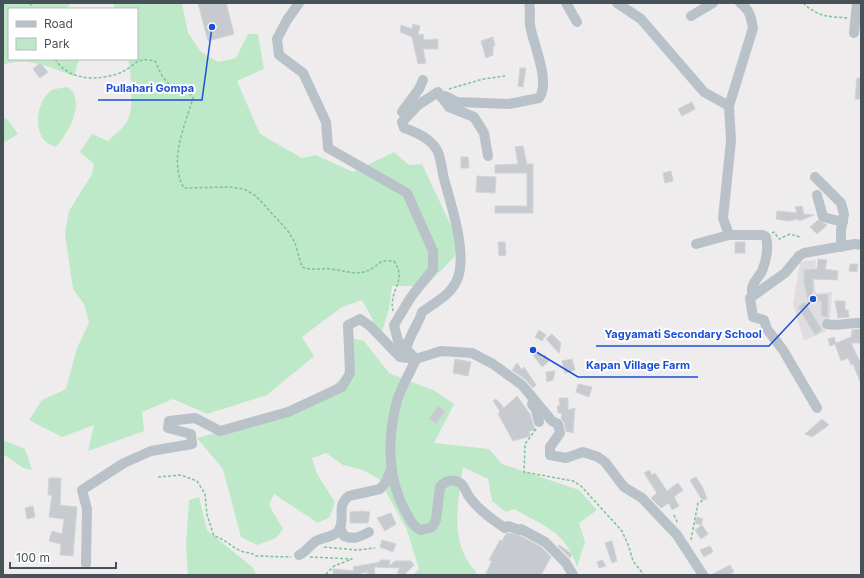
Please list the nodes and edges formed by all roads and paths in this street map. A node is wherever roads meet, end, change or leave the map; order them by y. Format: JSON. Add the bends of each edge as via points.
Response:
{"nodes":[{"id":1,"x":299,"y":3,"type":"edge"},
{"id":2,"x":529,"y":3,"type":"edge"},
{"id":3,"x":566,"y":3,"type":"edge"},
{"id":4,"x":617,"y":3,"type":"edge"},
{"id":5,"x":713,"y":3,"type":"edge"},
{"id":6,"x":740,"y":3,"type":"edge"},
{"id":7,"x":803,"y":3,"type":"edge"},
{"id":8,"x":857,"y":3,"type":"edge"},
{"id":9,"x":692,"y":16,"type":"dead end"},
{"id":10,"x":578,"y":22,"type":"dead end"},
{"id":11,"x":855,"y":22,"type":"junction"},
{"id":12,"x":854,"y":33,"type":"dead end"},
{"id":13,"x":56,"y":60,"type":"edge"},
{"id":14,"x":505,"y":76,"type":"dead end"},
{"id":15,"x":423,"y":80,"type":"dead end"},
{"id":16,"x":440,"y":95,"type":"junction"},
{"id":17,"x":729,"y":106,"type":"junction"},
{"id":18,"x":402,"y":122,"type":"junction"},
{"id":19,"x":488,"y":156,"type":"dead end"},
{"id":20,"x":815,"y":177,"type":"dead end"},
{"id":21,"x":817,"y":195,"type":"dead end"},
{"id":22,"x":843,"y":222,"type":"junction"},
{"id":23,"x":729,"y":235,"type":"junction"},
{"id":24,"x":763,"y":235,"type":"junction"},
{"id":25,"x":800,"y":237,"type":"dead end"},
{"id":26,"x":696,"y":244,"type":"dead end"},
{"id":27,"x":861,"y":246,"type":"edge"},
{"id":28,"x":841,"y":247,"type":"junction"},
{"id":29,"x":753,"y":296,"type":"junction"},
{"id":30,"x":396,"y":322,"type":"junction"},
{"id":31,"x":861,"y":323,"type":"edge"},
{"id":32,"x":827,"y":324,"type":"dead end"},
{"id":33,"x":406,"y":351,"type":"junction"},
{"id":34,"x":416,"y":359,"type":"junction"},
{"id":35,"x":515,"y":380,"type":"junction"},
{"id":36,"x":817,"y":408,"type":"dead end"},
{"id":37,"x":539,"y":422,"type":"joint"},
{"id":38,"x":391,"y":469,"type":"junction"},
{"id":39,"x":158,"y":477,"type":"dead end"},
{"id":40,"x":704,"y":500,"type":"dead end"},
{"id":41,"x":340,"y":528,"type":"junction"},
{"id":42,"x":369,"y":532,"type":"dead end"},
{"id":43,"x":312,"y":545,"type":"junction"},
{"id":44,"x":686,"y":547,"type":"junction"},
{"id":45,"x":375,"y":548,"type":"dead end"},
{"id":46,"x":301,"y":554,"type":"junction"},
{"id":47,"x":86,"y":564,"type":"dead end"},
{"id":48,"x":325,"y":575,"type":"edge"},
{"id":49,"x":573,"y":575,"type":"edge"},
{"id":50,"x":644,"y":575,"type":"edge"},
{"id":51,"x":703,"y":575,"type":"edge"}],
"edges":[{"from":1,"to":30,"type":"street","via":[[277,40],[278,55],[302,73],[326,122],[328,148],[407,192],[433,251],[433,269],[411,297]]},
{"from":2,"to":16,"type":"street","via":[[530,24],[543,74],[542,93],[539,98],[509,104],[457,102]]},
{"from":3,"to":10,"type":"street"},
{"from":4,"to":17,"type":"street","via":[[641,20],[704,92]]},
{"from":5,"to":9,"type":"street"},
{"from":6,"to":17,"type":"street","via":[[751,16],[753,28]]},
{"from":7,"to":11,"type":"path","via":[[818,15],[829,18],[848,17]]},
{"from":8,"to":11,"type":"street"},
{"from":11,"to":12,"type":"street"},
{"from":13,"to":30,"type":"path","via":[[60,67],[79,77],[118,74],[134,63],[147,59],[156,62],[160,74],[172,86],[188,91],[192,98],[180,142],[178,160],[179,180],[184,188],[237,188],[256,196],[288,231],[295,243],[302,267],[359,274],[371,270],[382,261],[394,262],[399,269],[400,280],[391,304]]},
{"from":14,"to":16,"type":"path","via":[[483,79]]},
{"from":15,"to":18,"type":"street","via":[[416,94],[396,120],[398,124]]},
{"from":16,"to":18,"type":"street","via":[[418,105]]},
{"from":16,"to":19,"type":"street","via":[[449,107],[474,117],[484,133]]},
{"from":17,"to":23,"type":"street","via":[[731,141],[723,218]]},
{"from":18,"to":33,"type":"street","via":[[404,128],[419,134],[438,152],[454,208],[460,241],[458,278],[444,298],[422,312],[420,321],[409,336]]},
{"from":20,"to":22,"type":"street","via":[[841,204]]},
{"from":21,"to":22,"type":"street","via":[[823,217]]},
{"from":22,"to":28,"type":"street","via":[[840,230]]},
{"from":23,"to":24,"type":"street"},
{"from":23,"to":26,"type":"street"},
{"from":24,"to":25,"type":"path","via":[[774,232],[779,239],[790,234]]},
{"from":24,"to":29,"type":"street","via":[[768,243],[762,270],[753,283]]},
{"from":27,"to":28,"type":"street","via":[[855,244]]},
{"from":28,"to":29,"type":"street","via":[[822,249],[799,256],[785,273]]},
{"from":29,"to":36,"type":"street","via":[[750,298],[753,317],[764,320],[767,329],[783,350]]},
{"from":30,"to":33,"type":"street","via":[[394,325],[398,341]]},
{"from":31,"to":32,"type":"street","via":[[850,322],[833,326]]},
{"from":33,"to":34,"type":"street"},
{"from":34,"to":35,"type":"street","via":[[440,351],[472,353]]},
{"from":34,"to":38,"type":"street","via":[[397,400],[391,433]]},
{"from":34,"to":47,"type":"street","via":[[400,357],[360,319],[348,325],[350,373],[342,387],[288,412],[220,432],[195,418],[169,421],[168,428],[191,434],[192,444],[151,451],[124,463],[82,490],[87,509]]},
{"from":35,"to":37,"type":"street","via":[[516,385],[536,410]]},
{"from":35,"to":44,"type":"street","via":[[552,421],[558,424],[560,433],[550,447],[550,455],[566,458],[582,452],[598,457],[605,462],[624,487],[642,498]]},
{"from":37,"to":50,"type":"path","via":[[525,444],[524,472],[574,482],[581,486],[622,531],[633,561]]},
{"from":38,"to":41,"type":"street","via":[[380,489],[345,499],[341,504]]},
{"from":38,"to":49,"type":"street","via":[[401,503],[414,526],[421,530],[429,529],[434,523],[439,491],[443,483],[451,480],[460,483],[488,518],[505,528],[508,526],[521,529],[546,542],[566,563]]},
{"from":39,"to":46,"type":"path","via":[[181,475],[197,481],[205,494],[207,515],[214,536],[242,552],[263,557]]},
{"from":40,"to":44,"type":"path","via":[[698,503],[692,537]]},
{"from":41,"to":42,"type":"street","via":[[344,536],[350,538],[358,538]]},
{"from":41,"to":43,"type":"street","via":[[336,534],[320,539]]},
{"from":43,"to":45,"type":"path","via":[[333,549]]},
{"from":43,"to":46,"type":"street"},
{"from":44,"to":51,"type":"street"},
{"from":46,"to":48,"type":"path","via":[[307,557],[352,559],[334,566]]}]}
